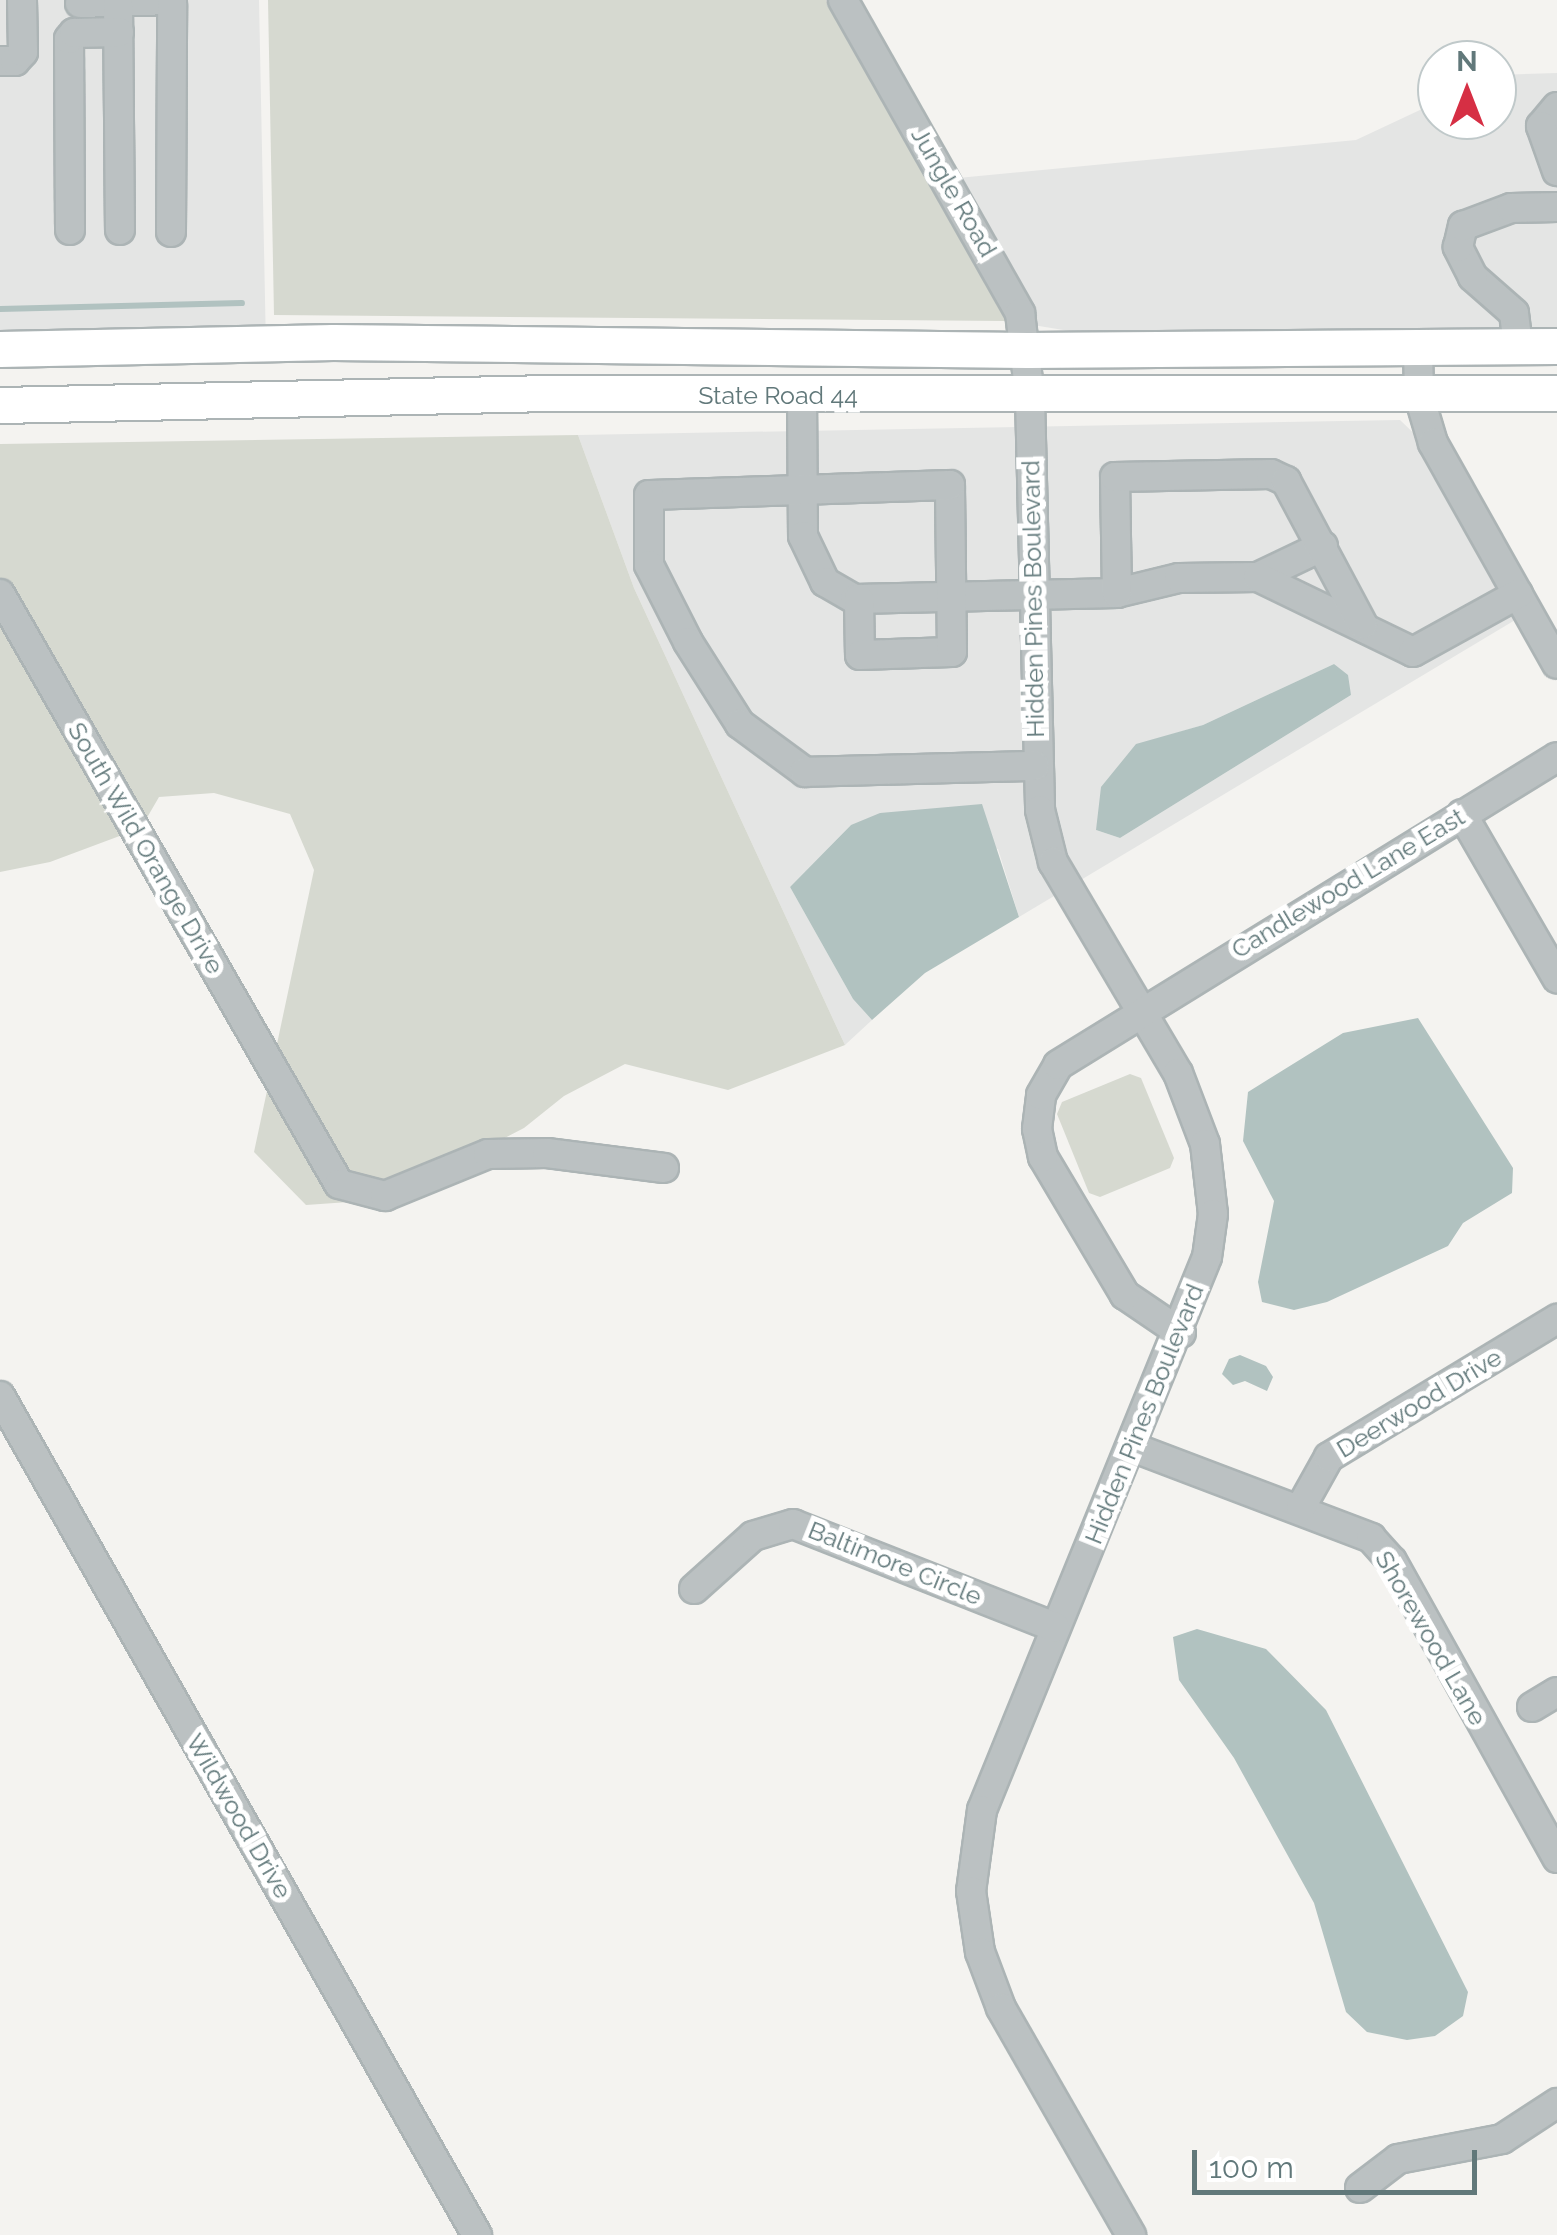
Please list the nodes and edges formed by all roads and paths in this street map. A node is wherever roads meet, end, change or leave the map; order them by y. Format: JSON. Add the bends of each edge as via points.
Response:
{"nodes":[{"id":1,"x":22,"y":0,"type":"edge"},
{"id":2,"x":843,"y":0,"type":"edge"},
{"id":3,"x":72,"y":1,"type":"edge"},
{"id":4,"x":172,"y":2,"type":"edge"},
{"id":5,"x":118,"y":18,"type":"junction"},
{"id":6,"x":0,"y":61,"type":"edge"},
{"id":7,"x":1557,"y":107,"type":"edge"},
{"id":8,"x":1557,"y":171,"type":"edge"},
{"id":9,"x":1557,"y":207,"type":"edge"},
{"id":10,"x":70,"y":230,"type":"dead end"},
{"id":11,"x":120,"y":230,"type":"dead end"},
{"id":12,"x":171,"y":232,"type":"dead end"},
{"id":13,"x":316,"y":343,"type":"junction"},
{"id":14,"x":1518,"y":346,"type":"junction"},
{"id":15,"x":1557,"y":346,"type":"edge"},
{"id":16,"x":1418,"y":348,"type":"junction"},
{"id":17,"x":0,"y":349,"type":"edge"},
{"id":18,"x":1028,"y":350,"type":"junction"},
{"id":19,"x":0,"y":366,"type":"edge"},
{"id":20,"x":1557,"y":392,"type":"edge"},
{"id":21,"x":802,"y":394,"type":"junction"},
{"id":22,"x":1030,"y":396,"type":"junction"},
{"id":23,"x":1419,"y":396,"type":"junction"},
{"id":24,"x":0,"y":405,"type":"edge"},
{"id":25,"x":803,"y":491,"type":"junction"},
{"id":26,"x":1323,"y":546,"type":"junction"},
{"id":27,"x":1258,"y":576,"type":"junction"},
{"id":28,"x":1117,"y":593,"type":"junction"},
{"id":29,"x":0,"y":594,"type":"edge"},
{"id":30,"x":1518,"y":594,"type":"junction"},
{"id":31,"x":1033,"y":595,"type":"junction"},
{"id":32,"x":951,"y":598,"type":"junction"},
{"id":33,"x":859,"y":600,"type":"junction"},
{"id":34,"x":1363,"y":625,"type":"junction"},
{"id":35,"x":1557,"y":664,"type":"edge"},
{"id":36,"x":1557,"y":757,"type":"edge"},
{"id":37,"x":1035,"y":766,"type":"junction"},
{"id":38,"x":1462,"y":814,"type":"junction"},
{"id":39,"x":1557,"y":978,"type":"edge"},
{"id":40,"x":1139,"y":1009,"type":"junction"},
{"id":41,"x":664,"y":1168,"type":"dead end"},
{"id":42,"x":1557,"y":1319,"type":"edge"},
{"id":43,"x":1181,"y":1332,"type":"junction"},
{"id":44,"x":0,"y":1396,"type":"edge"},
{"id":45,"x":1132,"y":1446,"type":"junction"},
{"id":46,"x":1301,"y":1507,"type":"junction"},
{"id":47,"x":694,"y":1589,"type":"dead end"},
{"id":48,"x":1054,"y":1627,"type":"junction"},
{"id":49,"x":1557,"y":1692,"type":"edge"},
{"id":50,"x":1532,"y":1707,"type":"dead end"},
{"id":51,"x":1557,"y":1858,"type":"edge"},
{"id":52,"x":1557,"y":2104,"type":"edge"},
{"id":53,"x":1360,"y":2188,"type":"dead end"},
{"id":54,"x":477,"y":2235,"type":"edge"},
{"id":55,"x":1130,"y":2235,"type":"edge"}],
"edges":[{"from":1,"to":6,"type":"street","via":[[23,52],[15,61]]},
{"from":2,"to":18,"type":"street","name":"Jungle Road","via":[[1007,283]]},
{"from":3,"to":5,"type":"street"},
{"from":4,"to":5,"type":"street"},
{"from":4,"to":12,"type":"street"},
{"from":5,"to":10,"type":"street","via":[[69,39]]},
{"from":5,"to":11,"type":"street"},
{"from":7,"to":8,"type":"street","via":[[1542,126]]},
{"from":9,"to":14,"type":"street","via":[[1510,208],[1464,226],[1458,248],[1473,278],[1514,313]]},
{"from":13,"to":17,"type":"main road","name":"State Road 44"},
{"from":13,"to":18,"type":"main road","name":"State Road 44"},
{"from":13,"to":19,"type":"street"},
{"from":14,"to":15,"type":"main road","name":"State Road 44"},
{"from":14,"to":16,"type":"main road","name":"State Road 44"},
{"from":16,"to":18,"type":"main road","name":"State Road 44"},
{"from":16,"to":23,"type":"street"},
{"from":18,"to":22,"type":"street","name":"Jungle Road"},
{"from":20,"to":23,"type":"main road","name":"State Road 44"},
{"from":21,"to":22,"type":"main road","name":"State Road 44"},
{"from":21,"to":24,"type":"main road","name":"State Road 44"},
{"from":21,"to":25,"type":"street"},
{"from":22,"to":23,"type":"main road","name":"State Road 44"},
{"from":22,"to":31,"type":"street","name":"Hidden Pines Boulevard"},
{"from":23,"to":30,"type":"street","via":[[1432,443]]},
{"from":25,"to":32,"type":"street","via":[[950,485]]},
{"from":25,"to":33,"type":"street","via":[[802,536],[812,564],[825,582]]},
{"from":25,"to":37,"type":"street","via":[[649,495],[649,566],[740,724],[805,772]]},
{"from":26,"to":27,"type":"street"},
{"from":26,"to":28,"type":"street","via":[[1279,476],[1115,478]]},
{"from":26,"to":34,"type":"street"},
{"from":27,"to":28,"type":"street","via":[[1179,578]]},
{"from":27,"to":34,"type":"street"},
{"from":28,"to":31,"type":"street"},
{"from":29,"to":41,"type":"street","name":"South Wild Orange Drive","via":[[340,1184],[385,1196],[488,1154],[547,1153]]},
{"from":30,"to":34,"type":"street","via":[[1424,650],[1400,647]]},
{"from":30,"to":35,"type":"street"},
{"from":31,"to":32,"type":"street"},
{"from":31,"to":37,"type":"street","name":"Hidden Pines Boulevard"},
{"from":32,"to":33,"type":"street"},
{"from":32,"to":33,"type":"street","via":[[952,652],[860,654]]},
{"from":36,"to":38,"type":"street","name":"Candlewood Lane East"},
{"from":37,"to":40,"type":"street","name":"Hidden Pines Boulevard","via":[[1053,862]]},
{"from":38,"to":39,"type":"street"},
{"from":38,"to":40,"type":"street","name":"Candlewood Lane East"},
{"from":40,"to":43,"type":"street","name":"Hidden Pines Boulevard","via":[[1178,1073],[1205,1144],[1213,1214],[1207,1257]]},
{"from":40,"to":43,"type":"street","name":"Candlewood Lane East","via":[[1058,1065],[1041,1095],[1037,1130],[1043,1157],[1125,1295],[1159,1324]]},
{"from":42,"to":46,"type":"street","name":"Deerwood Drive","via":[[1329,1457]]},
{"from":43,"to":45,"type":"street","name":"Hidden Pines Boulevard"},
{"from":44,"to":54,"type":"street","name":"Wildwood Drive"},
{"from":45,"to":46,"type":"street","name":"Shorewood Lane"},
{"from":45,"to":48,"type":"street","name":"Hidden Pines Boulevard"},
{"from":46,"to":51,"type":"street","name":"Shorewood Lane","via":[[1371,1538],[1392,1561]]},
{"from":47,"to":48,"type":"street","name":"Baltimore Circle","via":[[753,1536],[793,1524]]},
{"from":48,"to":55,"type":"street","name":"Hidden Pines Boulevard","via":[[982,1810],[971,1892],[980,1952],[1001,2008]]},
{"from":49,"to":50,"type":"street"},
{"from":52,"to":53,"type":"street","via":[[1502,2139],[1398,2159]]}]}
